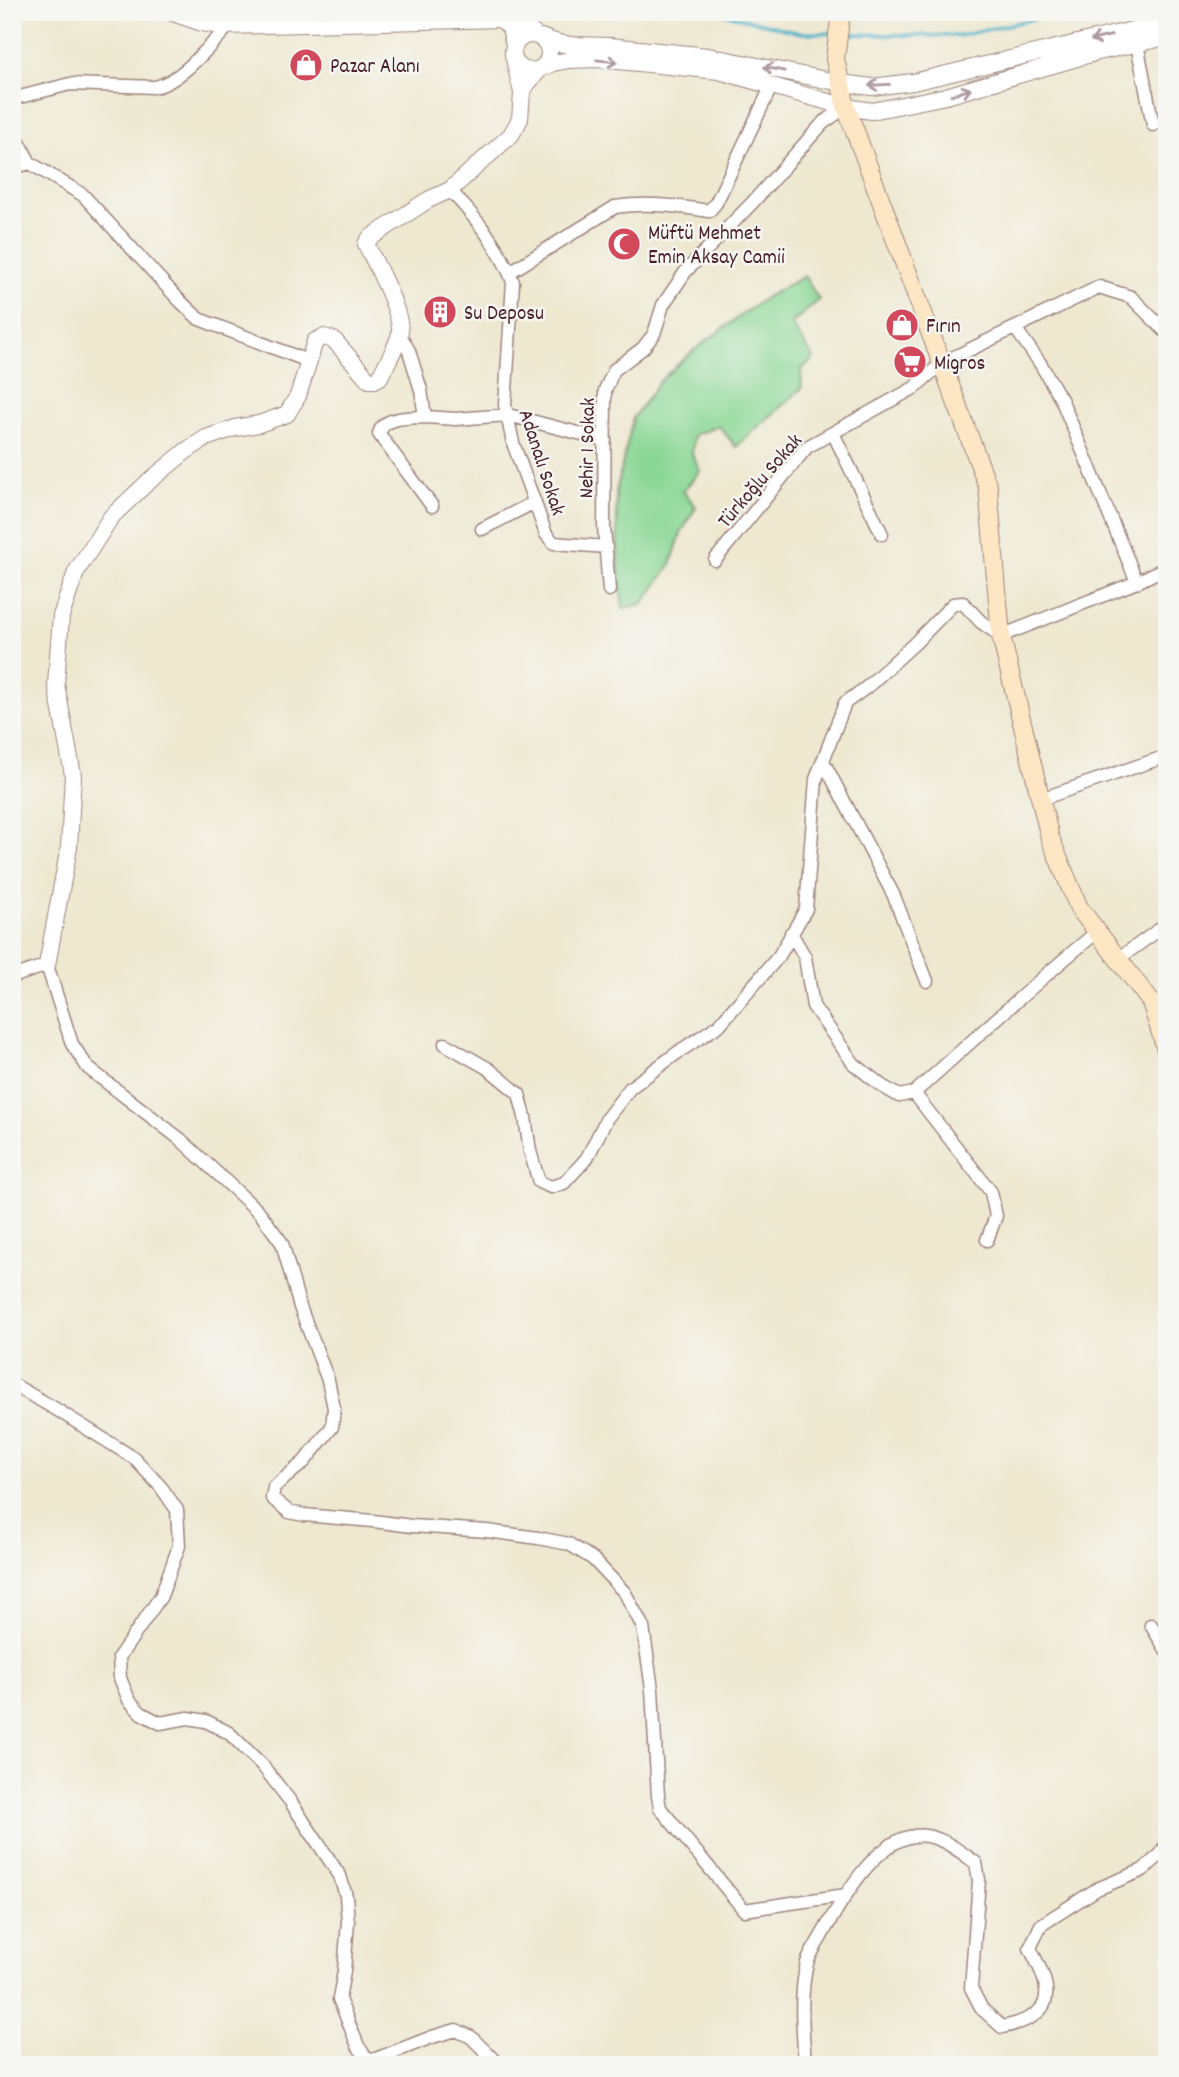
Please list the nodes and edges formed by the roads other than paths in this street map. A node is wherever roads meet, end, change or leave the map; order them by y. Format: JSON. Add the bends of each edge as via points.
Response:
{"nodes":[{"id":1,"x":170,"y":12,"type":"edge"},
{"id":2,"x":841,"y":12,"type":"edge"},
{"id":3,"x":501,"y":19,"type":"junction"},
{"id":4,"x":1167,"y":20,"type":"edge"},
{"id":5,"x":229,"y":26,"type":"junction"},
{"id":6,"x":538,"y":36,"type":"junction"},
{"id":7,"x":1167,"y":37,"type":"edge"},
{"id":8,"x":1137,"y":44,"type":"junction"},
{"id":9,"x":514,"y":45,"type":"junction"},
{"id":10,"x":515,"y":63,"type":"junction"},
{"id":11,"x":540,"y":69,"type":"junction"},
{"id":12,"x":841,"y":83,"type":"junction"},
{"id":13,"x":772,"y":85,"type":"junction"},
{"id":14,"x":522,"y":93,"type":"junction"},
{"id":15,"x":12,"y":99,"type":"edge"},
{"id":16,"x":846,"y":107,"type":"junction"},
{"id":17,"x":1153,"y":125,"type":"dead end"},
{"id":18,"x":12,"y":129,"type":"edge"},
{"id":19,"x":30,"y":163,"type":"junction"},
{"id":20,"x":12,"y":168,"type":"edge"},
{"id":21,"x":450,"y":190,"type":"junction"},
{"id":22,"x":510,"y":272,"type":"junction"},
{"id":23,"x":1015,"y":328,"type":"junction"},
{"id":24,"x":1167,"y":333,"type":"edge"},
{"id":25,"x":400,"y":335,"type":"junction"},
{"id":26,"x":309,"y":362,"type":"junction"},
{"id":27,"x":942,"y":363,"type":"junction"},
{"id":28,"x":508,"y":415,"type":"junction"},
{"id":29,"x":425,"y":417,"type":"junction"},
{"id":30,"x":833,"y":433,"type":"junction"},
{"id":31,"x":605,"y":440,"type":"junction"},
{"id":32,"x":535,"y":502,"type":"junction"},
{"id":33,"x":432,"y":506,"type":"dead end"},
{"id":34,"x":482,"y":529,"type":"dead end"},
{"id":35,"x":882,"y":534,"type":"dead end"},
{"id":36,"x":606,"y":547,"type":"junction"},
{"id":37,"x":715,"y":560,"type":"dead end"},
{"id":38,"x":1167,"y":567,"type":"edge"},
{"id":39,"x":1137,"y":582,"type":"junction"},
{"id":40,"x":609,"y":590,"type":"dead end"},
{"id":41,"x":1001,"y":636,"type":"junction"},
{"id":42,"x":1167,"y":756,"type":"edge"},
{"id":43,"x":823,"y":761,"type":"junction"},
{"id":44,"x":1041,"y":799,"type":"junction"},
{"id":45,"x":1167,"y":924,"type":"edge"},
{"id":46,"x":1097,"y":932,"type":"junction"},
{"id":47,"x":791,"y":933,"type":"junction"},
{"id":48,"x":1118,"y":959,"type":"junction"},
{"id":49,"x":47,"y":965,"type":"junction"},
{"id":50,"x":12,"y":977,"type":"edge"},
{"id":51,"x":927,"y":981,"type":"dead end"},
{"id":52,"x":445,"y":1044,"type":"dead end"},
{"id":53,"x":1167,"y":1052,"type":"edge"},
{"id":54,"x":914,"y":1093,"type":"junction"},
{"id":55,"x":987,"y":1240,"type":"dead end"},
{"id":56,"x":12,"y":1384,"type":"edge"},
{"id":57,"x":1151,"y":1625,"type":"dead end"},
{"id":58,"x":1167,"y":1651,"type":"edge"},
{"id":59,"x":1167,"y":1843,"type":"edge"},
{"id":60,"x":846,"y":1895,"type":"junction"},
{"id":61,"x":499,"y":2065,"type":"edge"},
{"id":62,"x":805,"y":2065,"type":"edge"}],
"edges":[{"from":1,"to":5,"type":"street"},
{"from":2,"to":12,"type":"main road","via":[[835,59]]},
{"from":3,"to":5,"type":"street"},
{"from":3,"to":6,"type":"street","via":[[522,23]]},
{"from":3,"to":9,"type":"street","via":[[510,29]]},
{"from":4,"to":12,"type":"street","one_way":true,"via":[[913,82],[872,87]]},
{"from":5,"to":15,"type":"street","via":[[163,86],[70,84]]},
{"from":6,"to":9,"type":"street","via":[[523,36]]},
{"from":6,"to":11,"type":"street","via":[[549,53]]},
{"from":12,"to":6,"type":"street","one_way":true,"via":[[708,56],[570,45]]},
{"from":7,"to":8,"type":"street"},
{"from":16,"to":8,"type":"street","one_way":true,"via":[[872,111],[946,96]]},
{"from":8,"to":17,"type":"street"},
{"from":9,"to":10,"type":"street"},
{"from":10,"to":11,"type":"street","via":[[530,71]]},
{"from":10,"to":14,"type":"street"},
{"from":11,"to":13,"type":"street","one_way":true,"via":[[569,60],[598,59],[719,71]]},
{"from":11,"to":14,"type":"street"},
{"from":12,"to":16,"type":"main road"},
{"from":13,"to":16,"type":"street"},
{"from":13,"to":22,"type":"street","via":[[709,211],[673,205],[615,207]]},
{"from":14,"to":21,"type":"street","via":[[520,119],[511,135]]},
{"from":16,"to":27,"type":"main road"},
{"from":16,"to":31,"type":"street","name":"Nehir 1 Sokak","via":[[823,122],[686,271],[663,305],[654,334],[614,370],[605,390]]},
{"from":18,"to":19,"type":"street"},
{"from":19,"to":20,"type":"street"},
{"from":19,"to":26,"type":"street","via":[[83,195],[199,318]]},
{"from":21,"to":22,"type":"street","name":"Adanalı Sokak"},
{"from":21,"to":25,"type":"street","via":[[366,244],[386,284]]},
{"from":22,"to":28,"type":"street","name":"Adanalı Sokak"},
{"from":23,"to":24,"type":"street","name":"Türkoğlu Sokak","via":[[1099,287],[1130,297]]},
{"from":23,"to":27,"type":"street","name":"Türkoğlu Sokak"},
{"from":23,"to":39,"type":"street","via":[[1062,401]]},
{"from":25,"to":26,"type":"street","via":[[375,380],[369,380],[334,341],[324,337],[315,341]]},
{"from":25,"to":29,"type":"street","via":[[412,359]]},
{"from":26,"to":49,"type":"street","via":[[299,396],[287,414],[206,438],[186,451],[111,517],[76,572],[61,616],[56,684],[73,775],[69,847]]},
{"from":27,"to":30,"type":"street","name":"Türkoğlu Sokak","via":[[914,388]]},
{"from":27,"to":41,"type":"main road","via":[[988,487]]},
{"from":28,"to":29,"type":"street"},
{"from":28,"to":31,"type":"street"},
{"from":28,"to":32,"type":"street","name":"Adanalı Sokak","via":[[513,443]]},
{"from":29,"to":33,"type":"street","via":[[385,423],[379,434]]},
{"from":30,"to":35,"type":"street"},
{"from":30,"to":37,"type":"street","name":"Türkoğlu Sokak","via":[[807,447]]},
{"from":31,"to":36,"type":"street","name":"Nehir 1 Sokak"},
{"from":32,"to":34,"type":"street"},
{"from":32,"to":36,"type":"street","name":"Adanalı Sokak","via":[[554,543]]},
{"from":36,"to":40,"type":"street","name":"Nehir 1 Sokak"},
{"from":38,"to":39,"type":"street"},
{"from":39,"to":41,"type":"street"},
{"from":41,"to":43,"type":"street","via":[[963,603],[953,604],[845,703]]},
{"from":41,"to":44,"type":"main road"},
{"from":42,"to":44,"type":"street"},
{"from":43,"to":47,"type":"street","via":[[816,779],[806,909]]},
{"from":43,"to":51,"type":"street","via":[[894,896]]},
{"from":44,"to":46,"type":"main road","via":[[1079,908]]},
{"from":45,"to":48,"type":"street"},
{"from":46,"to":48,"type":"main road"},
{"from":46,"to":54,"type":"street"},
{"from":47,"to":52,"type":"street","via":[[779,956],[719,1026],[630,1088],[607,1118],[587,1158],[564,1183],[551,1187],[539,1182],[519,1094],[489,1069]]},
{"from":47,"to":54,"type":"street","via":[[805,957],[813,1006],[854,1064],[899,1096]]},
{"from":48,"to":53,"type":"main road","via":[[1151,1002]]},
{"from":49,"to":50,"type":"street"},
{"from":49,"to":60,"type":"street","via":[[72,1044],[88,1068],[180,1139],[260,1213],[282,1243],[334,1408],[332,1427],[304,1462],[274,1487],[272,1498],[289,1512],[304,1515],[538,1538],[569,1544],[593,1559],[625,1593],[643,1627],[660,1808],[744,1910]]},
{"from":54,"to":55,"type":"street","via":[[991,1192],[996,1216]]},
{"from":56,"to":61,"type":"street","via":[[134,1458],[177,1510],[180,1546],[161,1596],[119,1657],[120,1678],[129,1700],[160,1723],[188,1718],[229,1733],[290,1801],[340,1876],[348,1922],[339,1999],[365,2056],[373,2060],[456,2030],[471,2037]]},
{"from":57,"to":58,"type":"street"},
{"from":59,"to":60,"type":"street","via":[[1143,1870],[1097,1889],[1041,1925],[1030,1948],[1047,1997],[1039,2010],[1020,2023],[1002,2027],[982,2008],[971,1988],[979,1880],[976,1863],[936,1838],[914,1836],[891,1845],[866,1866]]},
{"from":60,"to":62,"type":"street","via":[[808,1961],[803,1989]]}]}
